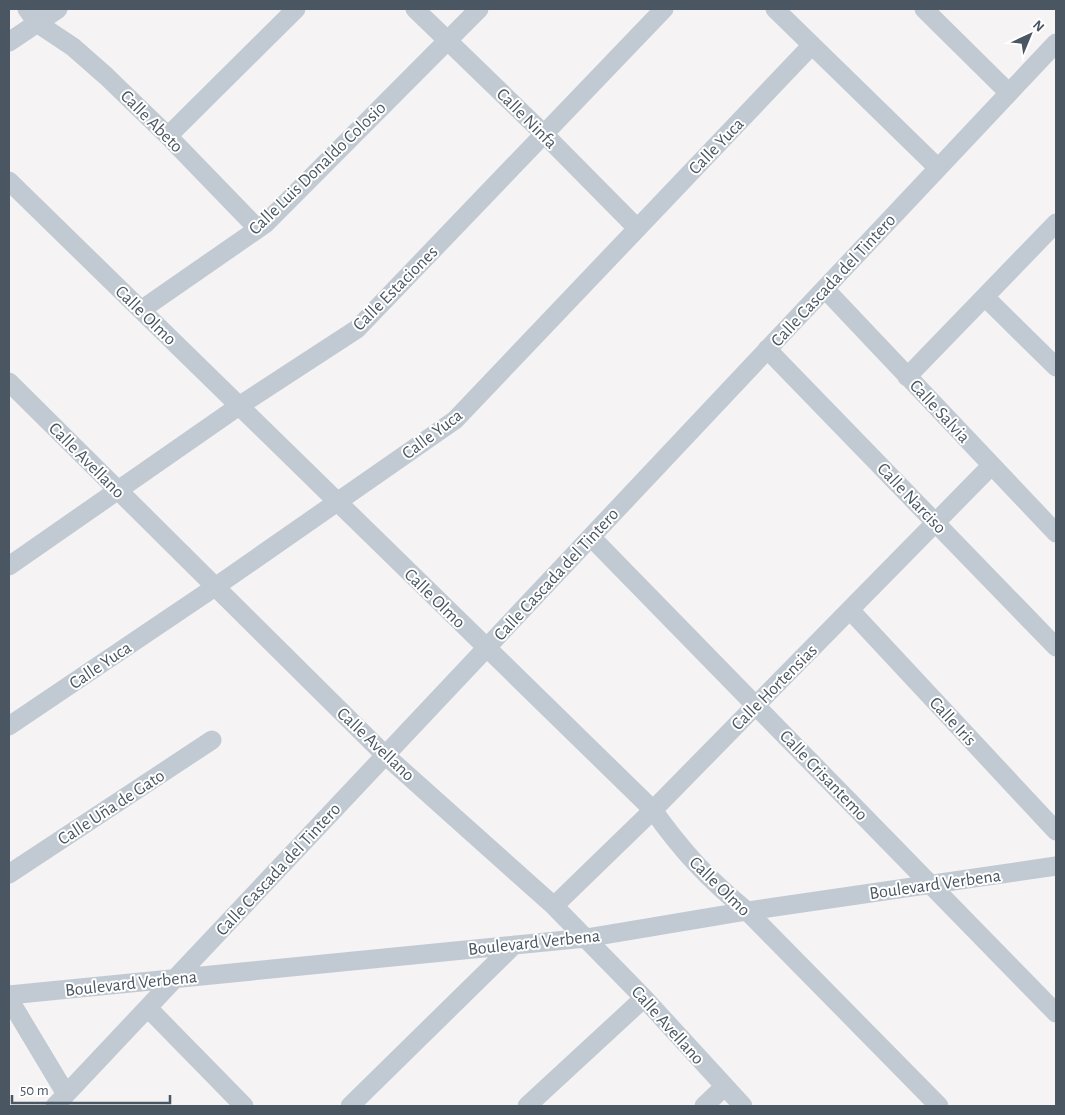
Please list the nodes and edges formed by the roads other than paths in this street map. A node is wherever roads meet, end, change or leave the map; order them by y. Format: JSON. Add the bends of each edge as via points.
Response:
{"nodes":[{"id":1,"x":58,"y":9,"type":"edge"},
{"id":2,"x":296,"y":9,"type":"edge"},
{"id":3,"x":415,"y":9,"type":"edge"},
{"id":4,"x":479,"y":9,"type":"edge"},
{"id":5,"x":664,"y":9,"type":"edge"},
{"id":6,"x":775,"y":9,"type":"edge"},
{"id":7,"x":924,"y":9,"type":"edge"},
{"id":8,"x":32,"y":16,"type":"edge"},
{"id":9,"x":448,"y":40,"type":"junction"},
{"id":10,"x":9,"y":42,"type":"edge"},
{"id":11,"x":1056,"y":42,"type":"edge"},
{"id":12,"x":812,"y":44,"type":"junction"},
{"id":13,"x":1008,"y":93,"type":"junction"},
{"id":14,"x":544,"y":134,"type":"junction"},
{"id":15,"x":168,"y":136,"type":"junction"},
{"id":16,"x":938,"y":168,"type":"junction"},
{"id":17,"x":9,"y":182,"type":"edge"},
{"id":18,"x":1056,"y":223,"type":"edge"},
{"id":19,"x":637,"y":228,"type":"junction"},
{"id":20,"x":258,"y":229,"type":"junction"},
{"id":21,"x":825,"y":289,"type":"junction"},
{"id":22,"x":985,"y":297,"type":"junction"},
{"id":23,"x":141,"y":310,"type":"junction"},
{"id":24,"x":767,"y":349,"type":"junction"},
{"id":25,"x":1056,"y":367,"type":"edge"},
{"id":26,"x":907,"y":376,"type":"junction"},
{"id":27,"x":9,"y":382,"type":"edge"},
{"id":28,"x":239,"y":406,"type":"junction"},
{"id":29,"x":991,"y":466,"type":"junction"},
{"id":30,"x":118,"y":490,"type":"junction"},
{"id":31,"x":336,"y":501,"type":"junction"},
{"id":32,"x":936,"y":522,"type":"junction"},
{"id":33,"x":1056,"y":533,"type":"edge"},
{"id":34,"x":591,"y":537,"type":"junction"},
{"id":35,"x":9,"y":566,"type":"edge"},
{"id":36,"x":215,"y":587,"type":"junction"},
{"id":37,"x":850,"y":610,"type":"junction"},
{"id":38,"x":1056,"y":646,"type":"edge"},
{"id":39,"x":486,"y":648,"type":"junction"},
{"id":40,"x":756,"y":706,"type":"junction"},
{"id":41,"x":9,"y":726,"type":"edge"},
{"id":42,"x":212,"y":740,"type":"dead end"},
{"id":43,"x":385,"y":755,"type":"junction"},
{"id":44,"x":653,"y":810,"type":"junction"},
{"id":45,"x":1056,"y":831,"type":"edge"},
{"id":46,"x":1056,"y":866,"type":"edge"},
{"id":47,"x":9,"y":874,"type":"edge"},
{"id":48,"x":931,"y":884,"type":"junction"},
{"id":49,"x":554,"y":906,"type":"junction"},
{"id":50,"x":747,"y":911,"type":"junction"},
{"id":51,"x":586,"y":938,"type":"junction"},
{"id":52,"x":514,"y":945,"type":"junction"},
{"id":53,"x":176,"y":978,"type":"junction"},
{"id":54,"x":9,"y":995,"type":"edge"},
{"id":55,"x":644,"y":998,"type":"junction"},
{"id":56,"x":9,"y":999,"type":"edge"},
{"id":57,"x":148,"y":1008,"type":"junction"},
{"id":58,"x":1056,"y":1013,"type":"edge"},
{"id":59,"x":724,"y":1087,"type":"junction"},
{"id":60,"x":61,"y":1100,"type":"edge"},
{"id":61,"x":244,"y":1106,"type":"edge"},
{"id":62,"x":350,"y":1106,"type":"edge"},
{"id":63,"x":527,"y":1106,"type":"edge"},
{"id":64,"x":704,"y":1106,"type":"edge"},
{"id":65,"x":743,"y":1106,"type":"edge"},
{"id":66,"x":939,"y":1106,"type":"edge"}],
"edges":[{"from":1,"to":8,"type":"street"},
{"from":2,"to":15,"type":"street"},
{"from":3,"to":9,"type":"street","name":"Calle Ninfa"},
{"from":4,"to":9,"type":"street","name":"Calle Luis Donaldo Colosio"},
{"from":5,"to":14,"type":"street","name":"Calle Estaciones"},
{"from":6,"to":12,"type":"street"},
{"from":7,"to":13,"type":"street"},
{"from":8,"to":10,"type":"street"},
{"from":8,"to":15,"type":"street","name":"Calle Abeto","via":[[106,76]]},
{"from":9,"to":14,"type":"street","name":"Calle Ninfa"},
{"from":9,"to":20,"type":"street","name":"Calle Luis Donaldo Colosio"},
{"from":11,"to":13,"type":"street","name":"Calle Cascada del Tintero"},
{"from":12,"to":16,"type":"street"},
{"from":12,"to":19,"type":"street","name":"Calle Yuca"},
{"from":13,"to":16,"type":"street","name":"Calle Cascada del Tintero"},
{"from":14,"to":19,"type":"street","name":"Calle Ninfa"},
{"from":14,"to":28,"type":"street","name":"Calle Estaciones","via":[[356,329]]},
{"from":15,"to":20,"type":"street","name":"Calle Abeto"},
{"from":16,"to":21,"type":"street","name":"Calle Cascada del Tintero"},
{"from":17,"to":23,"type":"street","name":"Calle Olmo"},
{"from":18,"to":22,"type":"street"},
{"from":19,"to":31,"type":"street","name":"Calle Yuca","via":[[455,420]]},
{"from":20,"to":23,"type":"street","name":"Calle Luis Donaldo Colosio"},
{"from":21,"to":24,"type":"street","name":"Calle Cascada del Tintero"},
{"from":21,"to":26,"type":"street","name":"Calle Salvia"},
{"from":22,"to":25,"type":"street"},
{"from":22,"to":26,"type":"street"},
{"from":23,"to":28,"type":"street","name":"Calle Olmo"},
{"from":24,"to":32,"type":"street","name":"Calle Narciso"},
{"from":24,"to":34,"type":"street","name":"Calle Cascada del Tintero"},
{"from":26,"to":29,"type":"street","name":"Calle Salvia"},
{"from":27,"to":30,"type":"street","name":"Calle Avellano"},
{"from":28,"to":30,"type":"street","name":"Calle Estaciones"},
{"from":28,"to":31,"type":"street","name":"Calle Olmo"},
{"from":29,"to":32,"type":"street","name":"Calle Hortensias"},
{"from":29,"to":33,"type":"street","name":"Calle Salvia"},
{"from":30,"to":35,"type":"street","name":"Calle Estaciones"},
{"from":30,"to":36,"type":"street","name":"Calle Avellano"},
{"from":31,"to":36,"type":"street","name":"Calle Yuca"},
{"from":31,"to":39,"type":"street","name":"Calle Olmo"},
{"from":32,"to":37,"type":"street","name":"Calle Hortensias"},
{"from":32,"to":38,"type":"street","name":"Calle Narciso"},
{"from":34,"to":39,"type":"street","name":"Calle Cascada del Tintero"},
{"from":34,"to":40,"type":"street","name":"Calle Crisantemo"},
{"from":36,"to":41,"type":"street","name":"Calle Yuca"},
{"from":36,"to":43,"type":"street","name":"Calle Avellano"},
{"from":37,"to":40,"type":"street","name":"Calle Hortensias"},
{"from":37,"to":45,"type":"street","name":"Calle Iris"},
{"from":39,"to":43,"type":"street","name":"Calle Cascada del Tintero"},
{"from":39,"to":44,"type":"street","name":"Calle Olmo"},
{"from":40,"to":44,"type":"street","name":"Calle Hortensias"},
{"from":40,"to":48,"type":"street","name":"Calle Crisantemo"},
{"from":42,"to":47,"type":"street","name":"Calle Uña de Gato"},
{"from":43,"to":49,"type":"street","name":"Calle Avellano"},
{"from":43,"to":53,"type":"street","name":"Calle Cascada del Tintero"},
{"from":44,"to":49,"type":"street","name":"Calle Hortensias"},
{"from":44,"to":50,"type":"street","name":"Calle Olmo","via":[[696,866]]},
{"from":46,"to":48,"type":"street","name":"Boulevard Verbena"},
{"from":48,"to":50,"type":"street","name":"Boulevard Verbena"},
{"from":48,"to":58,"type":"street","name":"Calle Crisantemo"},
{"from":49,"to":51,"type":"street","name":"Calle Avellano"},
{"from":50,"to":51,"type":"street","name":"Boulevard Verbena"},
{"from":50,"to":66,"type":"street","name":"Calle Olmo"},
{"from":51,"to":52,"type":"street","name":"Boulevard Verbena"},
{"from":51,"to":55,"type":"street","name":"Calle Avellano"},
{"from":52,"to":53,"type":"street","name":"Boulevard Verbena"},
{"from":52,"to":62,"type":"street"},
{"from":53,"to":54,"type":"street","name":"Boulevard Verbena"},
{"from":53,"to":57,"type":"street","name":"Calle Cascada del Tintero"},
{"from":55,"to":59,"type":"street","name":"Calle Avellano"},
{"from":55,"to":63,"type":"street"},
{"from":56,"to":60,"type":"street"},
{"from":57,"to":60,"type":"street","name":"Calle Cascada del Tintero"},
{"from":57,"to":61,"type":"street"},
{"from":59,"to":64,"type":"street"},
{"from":59,"to":65,"type":"street","name":"Calle Avellano"}]}
